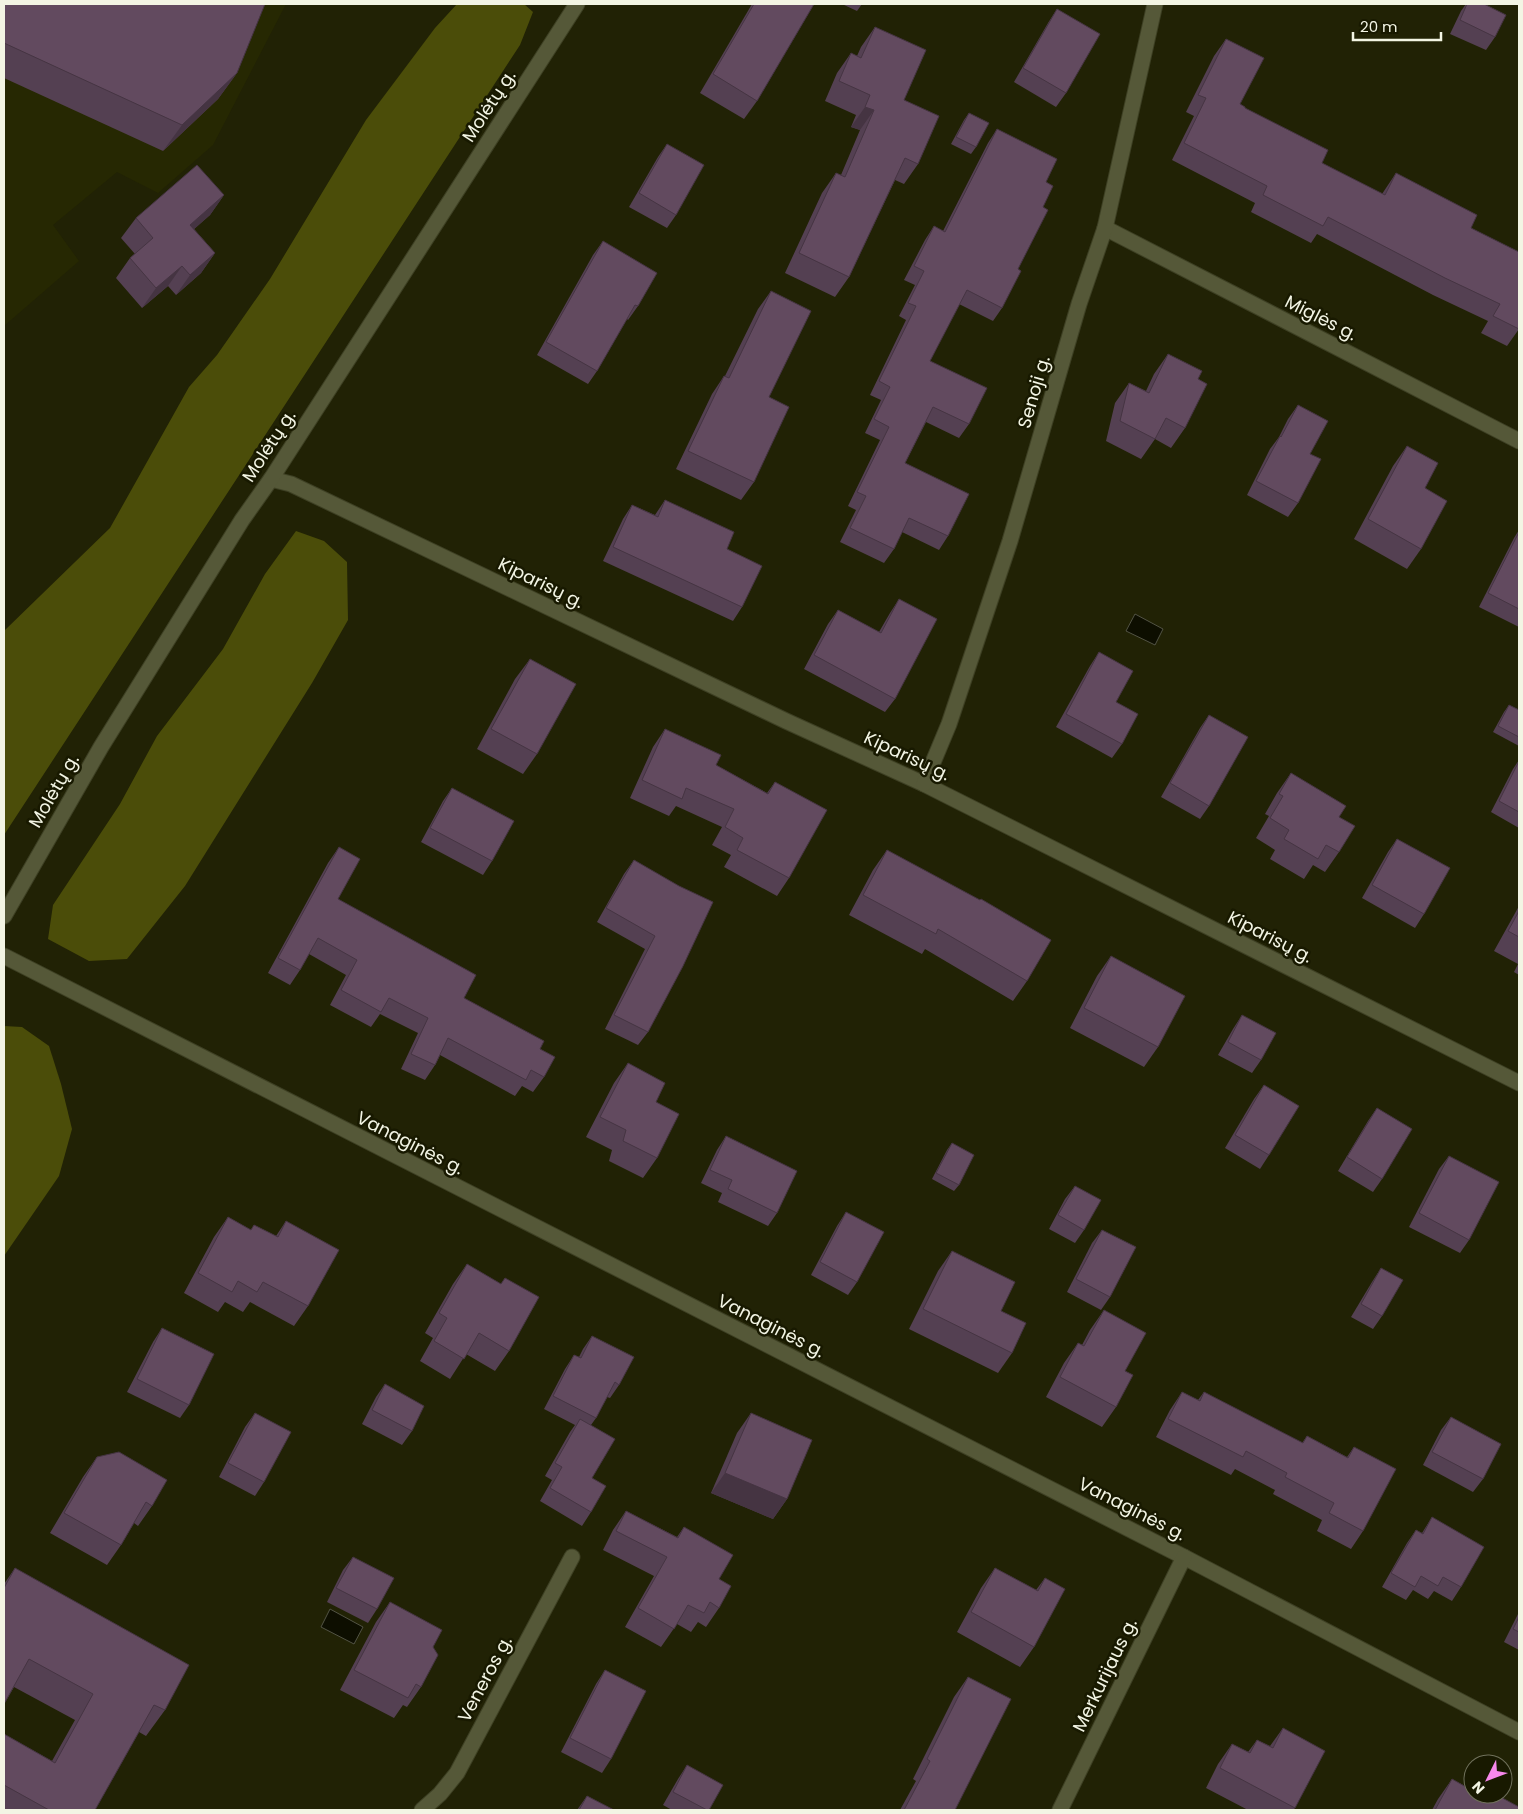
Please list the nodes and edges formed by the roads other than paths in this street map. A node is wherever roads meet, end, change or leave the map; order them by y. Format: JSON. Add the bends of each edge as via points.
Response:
{"nodes":[{"id":1,"x":577,"y":4,"type":"edge"},
{"id":2,"x":1155,"y":4,"type":"edge"},
{"id":3,"x":1105,"y":228,"type":"junction"},
{"id":4,"x":1519,"y":441,"type":"edge"},
{"id":5,"x":271,"y":478,"type":"junction"},
{"id":6,"x":924,"y":784,"type":"junction"},
{"id":7,"x":4,"y":916,"type":"edge"},
{"id":8,"x":4,"y":956,"type":"edge"},
{"id":9,"x":1519,"y":1083,"type":"edge"},
{"id":10,"x":572,"y":1557,"type":"dead end"},
{"id":11,"x":1184,"y":1557,"type":"junction"},
{"id":12,"x":1519,"y":1732,"type":"edge"},
{"id":13,"x":422,"y":1810,"type":"edge"},
{"id":14,"x":1060,"y":1810,"type":"edge"}],
"edges":[{"from":1,"to":5,"type":"street","name":"Molėtų g."},
{"from":2,"to":3,"type":"street","name":"Senoji g."},
{"from":3,"to":4,"type":"street","name":"Miglės g."},
{"from":3,"to":6,"type":"street","name":"Senoji g.","via":[[1079,304],[1010,541],[949,724]]},
{"from":5,"to":6,"type":"street","name":"Kiparisų g.","via":[[291,484]]},
{"from":5,"to":7,"type":"street","name":"Molėtų g.","via":[[101,746]]},
{"from":6,"to":9,"type":"street","name":"Kiparisų g."},
{"from":8,"to":11,"type":"street","name":"Vanaginės g."},
{"from":10,"to":13,"type":"street","name":"Veneros g.","via":[[456,1773]]},
{"from":11,"to":12,"type":"street","name":"Vanaginės g."},
{"from":11,"to":14,"type":"street","name":"Merkurijaus g."}]}
